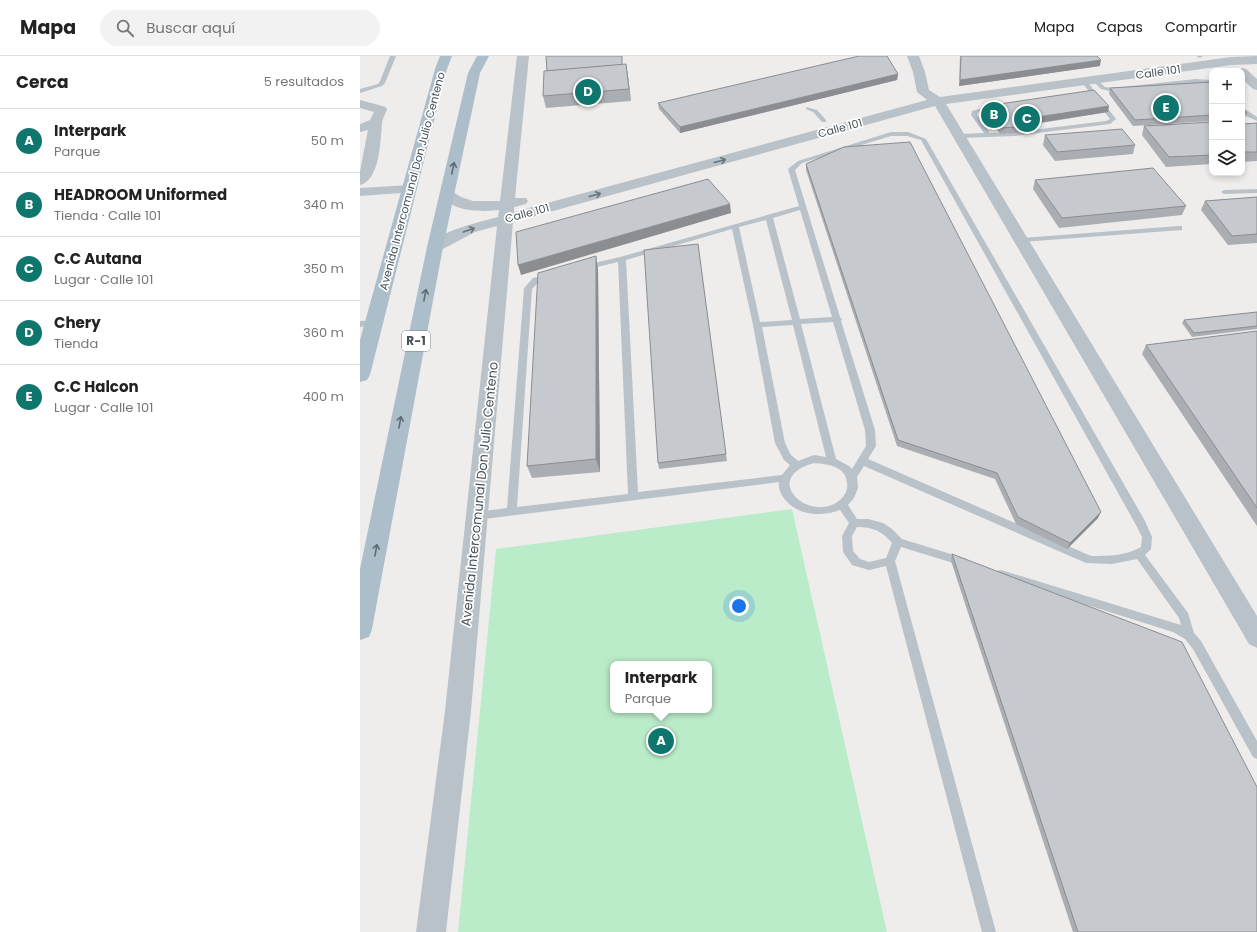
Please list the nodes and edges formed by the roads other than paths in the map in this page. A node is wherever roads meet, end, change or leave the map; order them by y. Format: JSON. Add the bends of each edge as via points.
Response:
{"nodes":[{"id":1,"x":393,"y":56,"type":"edge"},
{"id":2,"x":446,"y":56,"type":"edge"},
{"id":3,"x":483,"y":56,"type":"edge"},
{"id":4,"x":523,"y":56,"type":"edge"},
{"id":5,"x":913,"y":56,"type":"edge"},
{"id":6,"x":1200,"y":56,"type":"edge"},
{"id":7,"x":1235,"y":59,"type":"edge"},
{"id":8,"x":1257,"y":60,"type":"edge"},
{"id":9,"x":1166,"y":66,"type":"junction"},
{"id":10,"x":1240,"y":68,"type":"edge"},
{"id":11,"x":1245,"y":74,"type":"edge"},
{"id":12,"x":1209,"y":82,"type":"edge"},
{"id":13,"x":1257,"y":86,"type":"edge"},
{"id":14,"x":1089,"y":87,"type":"junction"},
{"id":15,"x":360,"y":91,"type":"edge"},
{"id":16,"x":936,"y":93,"type":"junction"},
{"id":17,"x":360,"y":104,"type":"edge"},
{"id":18,"x":1007,"y":105,"type":"edge"},
{"id":19,"x":808,"y":108,"type":"dead end"},
{"id":20,"x":1245,"y":112,"type":"edge"},
{"id":21,"x":1257,"y":119,"type":"edge"},
{"id":22,"x":824,"y":121,"type":"junction"},
{"id":23,"x":375,"y":123,"type":"junction"},
{"id":24,"x":360,"y":128,"type":"edge"},
{"id":25,"x":988,"y":135,"type":"junction"},
{"id":26,"x":959,"y":136,"type":"junction"},
{"id":27,"x":365,"y":159,"type":"edge"},
{"id":28,"x":360,"y":181,"type":"edge"},
{"id":29,"x":410,"y":188,"type":"junction"},
{"id":30,"x":1257,"y":191,"type":"edge"},
{"id":31,"x":360,"y":192,"type":"edge"},
{"id":32,"x":1224,"y":192,"type":"dead end"},
{"id":33,"x":448,"y":195,"type":"junction"},
{"id":34,"x":802,"y":207,"type":"junction"},
{"id":35,"x":506,"y":212,"type":"junction"},
{"id":36,"x":769,"y":216,"type":"junction"},
{"id":37,"x":735,"y":226,"type":"junction"},
{"id":38,"x":1179,"y":228,"type":"dead end"},
{"id":39,"x":1022,"y":240,"type":"junction"},
{"id":40,"x":435,"y":247,"type":"junction"},
{"id":41,"x":622,"y":259,"type":"junction"},
{"id":42,"x":576,"y":270,"type":"edge"},
{"id":43,"x":560,"y":274,"type":"edge"},
{"id":44,"x":838,"y":319,"type":"junction"},
{"id":45,"x":797,"y":322,"type":"junction"},
{"id":46,"x":367,"y":323,"type":"edge"},
{"id":47,"x":757,"y":325,"type":"junction"},
{"id":48,"x":360,"y":375,"type":"edge"},
{"id":49,"x":832,"y":461,"type":"junction"},
{"id":50,"x":862,"y":461,"type":"junction"},
{"id":51,"x":796,"y":465,"type":"junction"},
{"id":52,"x":852,"y":477,"type":"junction"},
{"id":53,"x":785,"y":478,"type":"junction"},
{"id":54,"x":633,"y":496,"type":"junction"},
{"id":55,"x":842,"y":504,"type":"junction"},
{"id":56,"x":512,"y":512,"type":"junction"},
{"id":57,"x":477,"y":516,"type":"junction"},
{"id":58,"x":854,"y":523,"type":"junction"},
{"id":59,"x":898,"y":542,"type":"junction"},
{"id":60,"x":1139,"y":554,"type":"junction"},
{"id":61,"x":890,"y":561,"type":"junction"},
{"id":62,"x":973,"y":565,"type":"edge"},
{"id":63,"x":372,"y":570,"type":"junction"},
{"id":64,"x":988,"y":570,"type":"edge"},
{"id":65,"x":360,"y":600,"type":"edge"},
{"id":66,"x":360,"y":629,"type":"edge"},
{"id":67,"x":1189,"y":635,"type":"junction"},
{"id":68,"x":1257,"y":637,"type":"edge"},
{"id":69,"x":1257,"y":753,"type":"edge"},
{"id":70,"x":431,"y":932,"type":"edge"},
{"id":71,"x":989,"y":932,"type":"edge"}],
"edges":[{"from":1,"to":15,"type":"lane","via":[[383,82]]},
{"from":2,"to":29,"type":"main road","name":"Avenida Intercomunal Don Julio Centeno"},
{"from":33,"to":3,"type":"main road","number":"R-1","one_way":true,"via":[[474,73]]},
{"from":4,"to":35,"type":"street","name":"Avenida Intercomunal Don Julio Centeno"},
{"from":5,"to":16,"type":"street","via":[[921,88]]},
{"from":6,"to":9,"type":"street"},
{"from":7,"to":8,"type":"street","name":"Calle 101"},
{"from":7,"to":9,"type":"street","name":"Calle 101"},
{"from":7,"to":10,"type":"street"},
{"from":9,"to":14,"type":"street","name":"Calle 101"},
{"from":9,"to":16,"type":"street"},
{"from":11,"to":13,"type":"street"},
{"from":12,"to":14,"type":"lane","via":[[1113,90]]},
{"from":14,"to":16,"type":"street","name":"Calle 101"},
{"from":14,"to":25,"type":"lane","via":[[1113,119],[1108,123]]},
{"from":16,"to":22,"type":"street","name":"Calle 101"},
{"from":16,"to":26,"type":"street"},
{"from":35,"to":16,"type":"street","name":"Calle 101","one_way":true},
{"from":17,"to":23,"type":"street","via":[[381,110]]},
{"from":18,"to":25,"type":"lane","via":[[975,111],[974,115]]},
{"from":19,"to":22,"type":"lane"},
{"from":20,"to":21,"type":"lane"},
{"from":22,"to":35,"type":"street","name":"Calle 101"},
{"from":23,"to":24,"type":"street"},
{"from":23,"to":27,"type":"street","via":[[376,134]]},
{"from":25,"to":26,"type":"lane"},
{"from":26,"to":39,"type":"street"},
{"from":27,"to":28,"type":"street","via":[[366,176]]},
{"from":29,"to":31,"type":"street"},
{"from":29,"to":46,"type":"main road","name":"Avenida Intercomunal Don Julio Centeno"},
{"from":30,"to":32,"type":"lane"},
{"from":33,"to":35,"type":"street","name":"Calle 101","via":[[465,206]]},
{"from":33,"to":40,"type":"main road","number":"R-1"},
{"from":34,"to":36,"type":"lane"},
{"from":34,"to":44,"type":"lane"},
{"from":34,"to":60,"type":"lane","via":[[791,172],[793,166],[891,134],[908,134],[923,139],[1142,524],[1147,537],[1146,549]]},
{"from":40,"to":35,"type":"street","name":"Calle 101","one_way":true},
{"from":35,"to":57,"type":"street","name":"Avenida Intercomunal Don Julio Centeno"},
{"from":36,"to":37,"type":"lane"},
{"from":36,"to":45,"type":"lane"},
{"from":37,"to":41,"type":"lane"},
{"from":37,"to":47,"type":"lane"},
{"from":38,"to":39,"type":"lane"},
{"from":39,"to":68,"type":"street"},
{"from":63,"to":40,"type":"main road","number":"R-1","one_way":true},
{"from":41,"to":42,"type":"lane"},
{"from":41,"to":54,"type":"lane"},
{"from":43,"to":56,"type":"lane","via":[[536,280],[528,288]]},
{"from":44,"to":45,"type":"lane"},
{"from":44,"to":50,"type":"lane","via":[[870,430],[872,446]]},
{"from":45,"to":47,"type":"lane"},
{"from":45,"to":49,"type":"lane"},
{"from":46,"to":48,"type":"main road","name":"Avenida Intercomunal Don Julio Centeno"},
{"from":47,"to":51,"type":"lane","via":[[780,443],[787,457]]},
{"from":49,"to":51,"type":"lane","via":[[814,459]]},
{"from":49,"to":52,"type":"lane","via":[[844,467]]},
{"from":50,"to":52,"type":"lane"},
{"from":50,"to":60,"type":"lane","via":[[1090,560],[1116,561]]},
{"from":51,"to":53,"type":"lane"},
{"from":52,"to":55,"type":"lane","via":[[853,491]]},
{"from":53,"to":54,"type":"lane"},
{"from":53,"to":55,"type":"lane","via":[[786,493],[797,505],[810,510],[825,511]]},
{"from":54,"to":56,"type":"lane"},
{"from":55,"to":58,"type":"lane"},
{"from":56,"to":57,"type":"lane"},
{"from":57,"to":70,"type":"street","name":"Avenida Intercomunal Don Julio Centeno","via":[[458,711]]},
{"from":58,"to":59,"type":"lane","via":[[871,522],[887,530]]},
{"from":58,"to":61,"type":"lane","via":[[847,536],[848,552],[856,562],[869,566]]},
{"from":59,"to":61,"type":"lane"},
{"from":59,"to":62,"type":"lane"},
{"from":60,"to":67,"type":"lane","via":[[1184,616]]},
{"from":61,"to":71,"type":"lane"},
{"from":63,"to":65,"type":"main road"},
{"from":63,"to":66,"type":"main road","number":"R-1"},
{"from":64,"to":67,"type":"lane","via":[[1176,628]]},
{"from":67,"to":69,"type":"lane"}]}
